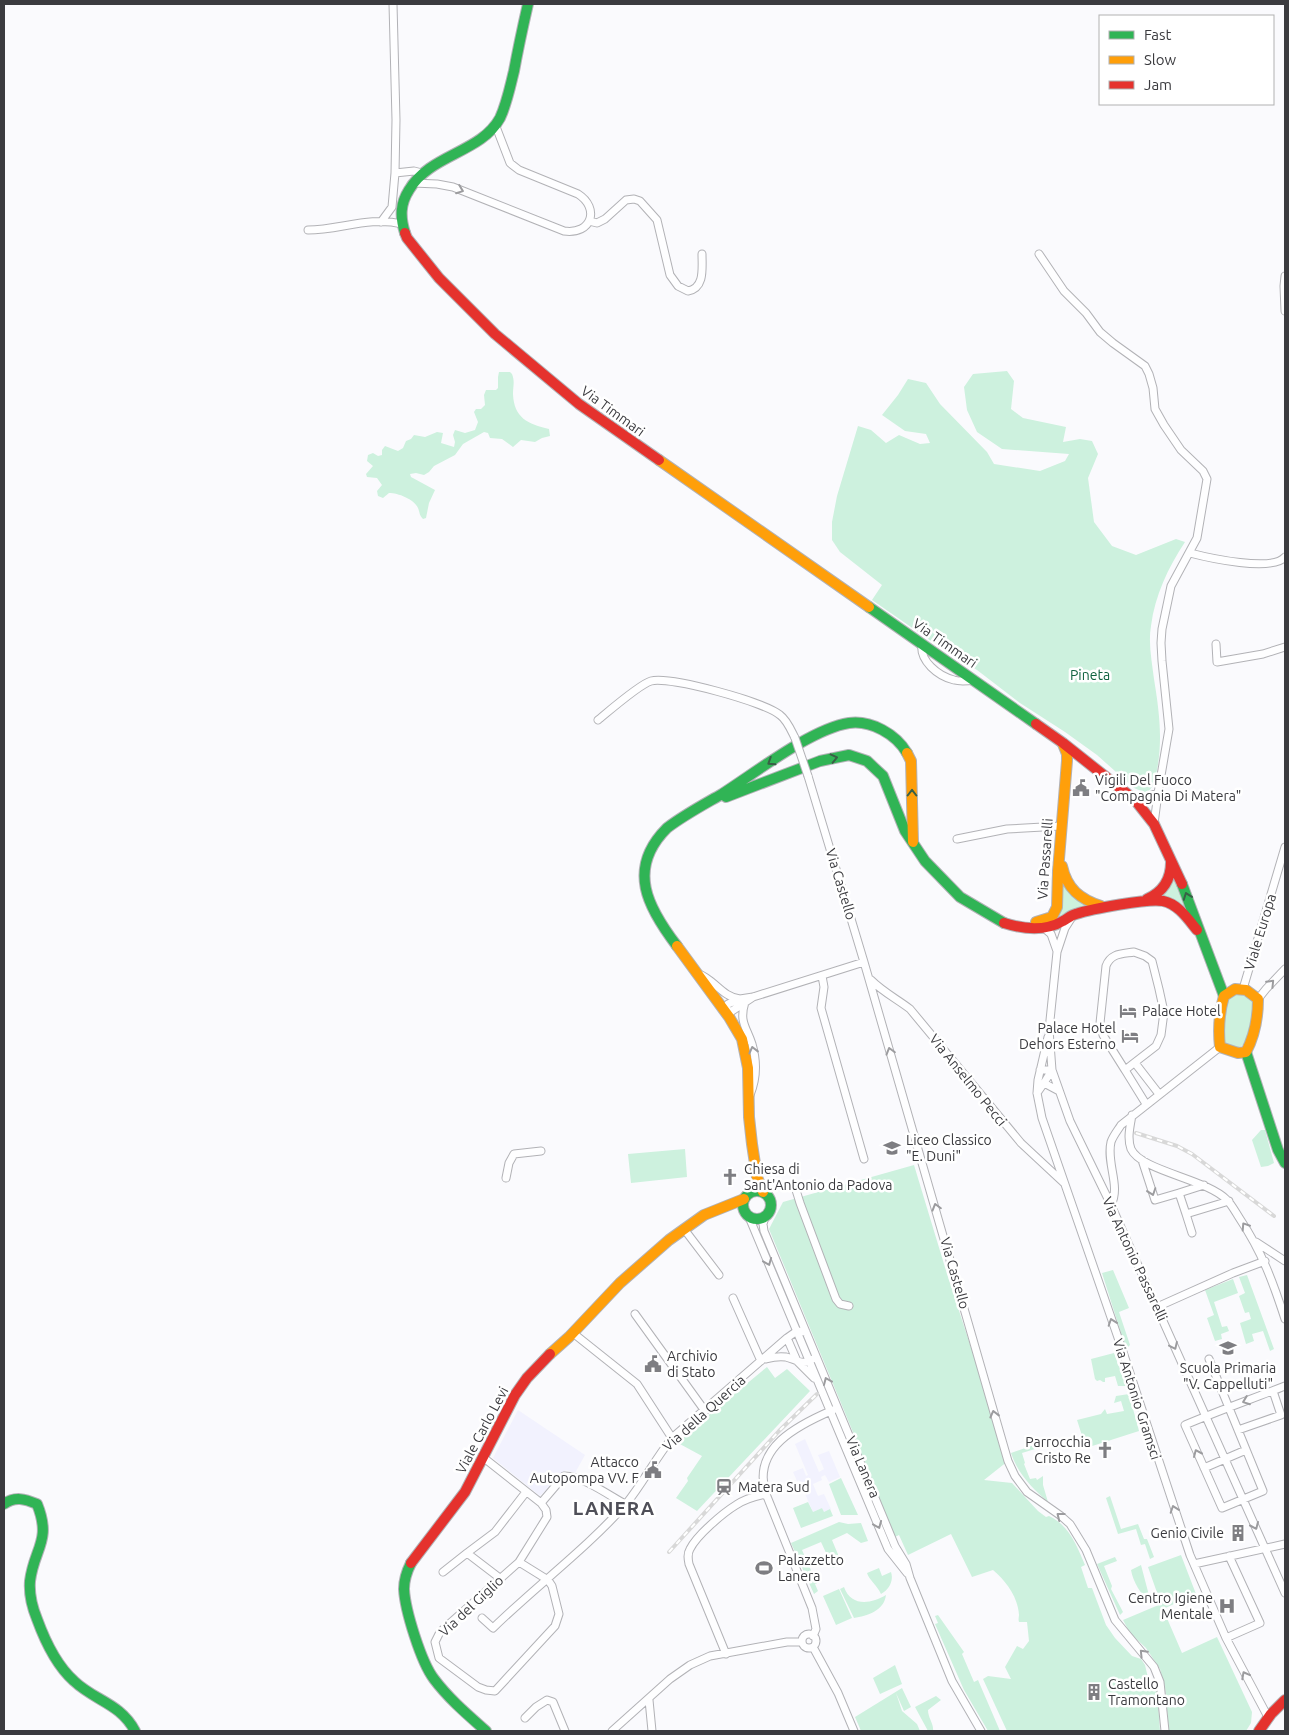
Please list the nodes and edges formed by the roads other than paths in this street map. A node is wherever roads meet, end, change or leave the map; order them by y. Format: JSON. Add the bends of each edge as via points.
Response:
{"nodes":[{"id":1,"x":393,"y":4,"type":"edge"},
{"id":2,"x":528,"y":4,"type":"edge"},
{"id":3,"x":495,"y":124,"type":"junction"},
{"id":4,"x":395,"y":173,"type":"junction"},
{"id":5,"x":422,"y":173,"type":"junction"},
{"id":6,"x":413,"y":183,"type":"junction"},
{"id":7,"x":381,"y":222,"type":"junction"},
{"id":8,"x":589,"y":222,"type":"junction"},
{"id":9,"x":402,"y":224,"type":"junction"},
{"id":10,"x":308,"y":230,"type":"dead end"},
{"id":11,"x":702,"y":254,"type":"dead end"},
{"id":12,"x":1039,"y":254,"type":"dead end"},
{"id":13,"x":1285,"y":276,"type":"edge"},
{"id":14,"x":1285,"y":311,"type":"edge"},
{"id":15,"x":1190,"y":553,"type":"junction"},
{"id":16,"x":1285,"y":557,"type":"edge"},
{"id":17,"x":1216,"y":644,"type":"dead end"},
{"id":18,"x":1285,"y":647,"type":"edge"},
{"id":19,"x":598,"y":720,"type":"dead end"},
{"id":20,"x":1063,"y":743,"type":"junction"},
{"id":21,"x":1089,"y":764,"type":"junction"},
{"id":22,"x":1066,"y":770,"type":"junction"},
{"id":23,"x":1158,"y":793,"type":"junction"},
{"id":24,"x":1131,"y":797,"type":"junction"},
{"id":25,"x":706,"y":804,"type":"junction"},
{"id":26,"x":1154,"y":824,"type":"junction"},
{"id":27,"x":1062,"y":826,"type":"junction"},
{"id":28,"x":957,"y":838,"type":"dead end"},
{"id":29,"x":913,"y":842,"type":"junction"},
{"id":30,"x":1285,"y":847,"type":"edge"},
{"id":31,"x":1060,"y":852,"type":"junction"},
{"id":32,"x":1170,"y":859,"type":"junction"},
{"id":33,"x":1136,"y":902,"type":"junction"},
{"id":34,"x":1103,"y":907,"type":"junction"},
{"id":35,"x":1074,"y":914,"type":"junction"},
{"id":36,"x":993,"y":918,"type":"junction"},
{"id":37,"x":1044,"y":928,"type":"junction"},
{"id":38,"x":1201,"y":934,"type":"junction"},
{"id":39,"x":1058,"y":952,"type":"junction"},
{"id":40,"x":864,"y":962,"type":"junction"},
{"id":41,"x":848,"y":968,"type":"junction"},
{"id":42,"x":1285,"y":969,"type":"edge"},
{"id":43,"x":699,"y":974,"type":"junction"},
{"id":44,"x":822,"y":976,"type":"junction"},
{"id":45,"x":868,"y":977,"type":"junction"},
{"id":46,"x":1243,"y":989,"type":"junction"},
{"id":47,"x":1224,"y":996,"type":"junction"},
{"id":48,"x":1258,"y":999,"type":"junction"},
{"id":49,"x":743,"y":1000,"type":"junction"},
{"id":50,"x":725,"y":1011,"type":"junction"},
{"id":51,"x":1050,"y":1030,"type":"junction"},
{"id":52,"x":1220,"y":1047,"type":"junction"},
{"id":53,"x":1246,"y":1052,"type":"junction"},
{"id":54,"x":1135,"y":1063,"type":"junction"},
{"id":55,"x":1040,"y":1070,"type":"junction"},
{"id":56,"x":1052,"y":1070,"type":"junction"},
{"id":57,"x":1125,"y":1070,"type":"junction"},
{"id":58,"x":1044,"y":1083,"type":"junction"},
{"id":59,"x":1060,"y":1092,"type":"junction"},
{"id":60,"x":1036,"y":1093,"type":"junction"},
{"id":61,"x":1159,"y":1094,"type":"junction"},
{"id":62,"x":749,"y":1097,"type":"junction"},
{"id":63,"x":1146,"y":1104,"type":"junction"},
{"id":64,"x":1132,"y":1115,"type":"junction"},
{"id":65,"x":749,"y":1118,"type":"junction"},
{"id":66,"x":541,"y":1151,"type":"dead end"},
{"id":67,"x":864,"y":1159,"type":"dead end"},
{"id":68,"x":1142,"y":1160,"type":"junction"},
{"id":69,"x":1285,"y":1163,"type":"edge"},
{"id":70,"x":506,"y":1178,"type":"dead end"},
{"id":71,"x":1065,"y":1184,"type":"junction"},
{"id":72,"x":1204,"y":1185,"type":"junction"},
{"id":73,"x":796,"y":1190,"type":"dead end"},
{"id":74,"x":763,"y":1192,"type":"junction"},
{"id":75,"x":1180,"y":1192,"type":"junction"},
{"id":76,"x":746,"y":1196,"type":"junction"},
{"id":77,"x":1228,"y":1201,"type":"junction"},
{"id":78,"x":1111,"y":1206,"type":"junction"},
{"id":79,"x":718,"y":1210,"type":"junction"},
{"id":80,"x":1186,"y":1214,"type":"junction"},
{"id":81,"x":747,"y":1215,"type":"junction"},
{"id":82,"x":765,"y":1217,"type":"junction"},
{"id":83,"x":684,"y":1229,"type":"junction"},
{"id":84,"x":1192,"y":1233,"type":"dead end"},
{"id":85,"x":1255,"y":1242,"type":"junction"},
{"id":86,"x":1265,"y":1261,"type":"junction"},
{"id":87,"x":1285,"y":1262,"type":"edge"},
{"id":88,"x":719,"y":1275,"type":"dead end"},
{"id":89,"x":734,"y":1298,"type":"dead end"},
{"id":90,"x":849,"y":1306,"type":"dead end"},
{"id":91,"x":1157,"y":1307,"type":"junction"},
{"id":92,"x":635,"y":1314,"type":"dead end"},
{"id":93,"x":1285,"y":1319,"type":"edge"},
{"id":94,"x":797,"y":1331,"type":"junction"},
{"id":95,"x":806,"y":1332,"type":"junction"},
{"id":96,"x":572,"y":1333,"type":"junction"},
{"id":97,"x":787,"y":1338,"type":"junction"},
{"id":98,"x":816,"y":1356,"type":"junction"},
{"id":99,"x":1209,"y":1359,"type":"dead end"},
{"id":100,"x":762,"y":1360,"type":"junction"},
{"id":101,"x":797,"y":1361,"type":"junction"},
{"id":102,"x":810,"y":1361,"type":"junction"},
{"id":103,"x":819,"y":1383,"type":"junction"},
{"id":104,"x":1285,"y":1386,"type":"edge"},
{"id":105,"x":1273,"y":1391,"type":"junction"},
{"id":106,"x":838,"y":1407,"type":"junction"},
{"id":107,"x":1229,"y":1408,"type":"junction"},
{"id":108,"x":705,"y":1411,"type":"junction"},
{"id":109,"x":830,"y":1411,"type":"junction"},
{"id":110,"x":1207,"y":1416,"type":"junction"},
{"id":111,"x":1238,"y":1430,"type":"junction"},
{"id":112,"x":672,"y":1438,"type":"junction"},
{"id":113,"x":1246,"y":1450,"type":"junction"},
{"id":114,"x":484,"y":1458,"type":"junction"},
{"id":115,"x":1226,"y":1459,"type":"junction"},
{"id":116,"x":1204,"y":1468,"type":"junction"},
{"id":117,"x":526,"y":1492,"type":"junction"},
{"id":118,"x":766,"y":1494,"type":"junction"},
{"id":119,"x":1243,"y":1499,"type":"junction"},
{"id":120,"x":541,"y":1503,"type":"junction"},
{"id":121,"x":4,"y":1504,"type":"edge"},
{"id":122,"x":625,"y":1504,"type":"junction"},
{"id":123,"x":1285,"y":1544,"type":"edge"},
{"id":124,"x":1265,"y":1548,"type":"junction"},
{"id":125,"x":467,"y":1553,"type":"junction"},
{"id":126,"x":1230,"y":1556,"type":"junction"},
{"id":127,"x":519,"y":1562,"type":"junction"},
{"id":128,"x":1194,"y":1564,"type":"junction"},
{"id":129,"x":443,"y":1572,"type":"dead end"},
{"id":130,"x":910,"y":1578,"type":"junction"},
{"id":131,"x":501,"y":1579,"type":"junction"},
{"id":132,"x":548,"y":1580,"type":"junction"},
{"id":133,"x":1285,"y":1593,"type":"edge"},
{"id":134,"x":482,"y":1618,"type":"dead end"},
{"id":135,"x":813,"y":1636,"type":"junction"},
{"id":136,"x":1226,"y":1638,"type":"junction"},
{"id":137,"x":802,"y":1642,"type":"junction"},
{"id":138,"x":813,"y":1647,"type":"junction"},
{"id":139,"x":726,"y":1654,"type":"junction"},
{"id":140,"x":649,"y":1700,"type":"junction"},
{"id":141,"x":1285,"y":1700,"type":"edge"},
{"id":142,"x":1268,"y":1717,"type":"junction"},
{"id":143,"x":525,"y":1718,"type":"dead end"},
{"id":144,"x":135,"y":1731,"type":"edge"},
{"id":145,"x":486,"y":1731,"type":"edge"},
{"id":146,"x":565,"y":1731,"type":"edge"},
{"id":147,"x":612,"y":1731,"type":"edge"},
{"id":148,"x":652,"y":1731,"type":"edge"},
{"id":149,"x":854,"y":1731,"type":"edge"},
{"id":150,"x":981,"y":1731,"type":"edge"},
{"id":151,"x":1165,"y":1731,"type":"edge"},
{"id":152,"x":1260,"y":1731,"type":"edge"}],
"edges":[{"from":1,"to":4,"type":"street"},
{"from":2,"to":3,"type":"main road","via":[[507,101]]},
{"from":3,"to":5,"type":"main road","via":[[482,139]]},
{"from":3,"to":8,"type":"street","via":[[510,163],[584,198],[590,214]]},
{"from":4,"to":5,"type":"street"},
{"from":4,"to":7,"type":"street","via":[[392,207]]},
{"from":5,"to":6,"type":"main road"},
{"from":6,"to":8,"type":"street","one_way":true,"via":[[453,187],[564,231],[579,231]]},
{"from":6,"to":9,"type":"main road","via":[[403,200]]},
{"from":7,"to":9,"type":"street"},
{"from":7,"to":10,"type":"street"},
{"from":8,"to":11,"type":"street","via":[[605,219],[626,200],[640,201],[657,220],[670,275],[678,286],[688,291],[698,285],[702,276]]},
{"from":9,"to":20,"type":"main road","name":"Via Timmari","via":[[407,238],[439,278],[495,334],[579,404]]},
{"from":12,"to":15,"type":"street","via":[[1064,291],[1100,332],[1145,366],[1156,409],[1164,425],[1181,450],[1205,475],[1207,481],[1200,529]]},
{"from":13,"to":14,"type":"street"},
{"from":15,"to":16,"type":"street","via":[[1244,563],[1276,562]]},
{"from":15,"to":23,"type":"street","via":[[1171,586],[1162,636],[1169,729]]},
{"from":17,"to":18,"type":"street","via":[[1217,662]]},
{"from":19,"to":40,"type":"street","name":"Via Castello","bridge":true,"via":[[648,682],[660,680],[709,688],[780,715],[791,728],[808,776]]},
{"from":20,"to":21,"type":"main road","name":"Via Timmari"},
{"from":20,"to":22,"type":"main road","name":"Via Passarelli","via":[[1067,754]]},
{"from":21,"to":22,"type":"main road","via":[[1074,763]]},
{"from":21,"to":24,"type":"main road","name":"Via Timmari"},
{"from":22,"to":27,"type":"main road","name":"Via Passarelli"},
{"from":23,"to":24,"type":"street"},
{"from":23,"to":26,"type":"street"},
{"from":24,"to":26,"type":"main road","name":"Via Timmari"},
{"from":25,"to":29,"type":"main road","one_way":true,"via":[[820,761],[849,755],[867,761],[883,776]]},
{"from":29,"to":25,"type":"main road","one_way":true,"via":[[911,761],[907,750],[890,734],[864,724],[838,726],[795,746]]},
{"from":25,"to":43,"type":"main road","via":[[659,836],[646,861],[644,879],[650,905]]},
{"from":26,"to":32,"type":"main road","name":"Via Timmari"},
{"from":27,"to":28,"type":"street","via":[[1007,829]]},
{"from":27,"to":31,"type":"main road","name":"Via Passarelli"},
{"from":29,"to":36,"type":"main road","via":[[924,860],[960,897]]},
{"from":30,"to":46,"type":"street","name":"Viale Europa"},
{"from":31,"to":34,"type":"main road","via":[[1067,885],[1087,902]]},
{"from":31,"to":36,"type":"main road","name":"Via Passarelli","via":[[1057,904],[1052,917],[1025,923]]},
{"from":32,"to":33,"type":"main road","via":[[1170,874],[1164,889],[1155,896]]},
{"from":38,"to":32,"type":"main road","one_way":true,"via":[[1186,891]]},
{"from":33,"to":34,"type":"main road"},
{"from":33,"to":38,"type":"main road","via":[[1149,900],[1172,905]]},
{"from":34,"to":35,"type":"main road"},
{"from":35,"to":37,"type":"main road"},
{"from":35,"to":39,"type":"street","name":"Via Antonio Passarelli"},
{"from":36,"to":37,"type":"main road","via":[[1021,928]]},
{"from":37,"to":39,"type":"street","via":[[1052,934]]},
{"from":38,"to":47,"type":"main road"},
{"from":39,"to":51,"type":"street","name":"Via Antonio Passarelli"},
{"from":40,"to":41,"type":"street"},
{"from":40,"to":45,"type":"street","name":"Via Castello"},
{"from":41,"to":44,"type":"street"},
{"from":41,"to":45,"type":"street"},
{"from":48,"to":42,"type":"street","one_way":true},
{"from":43,"to":49,"type":"street","via":[[709,978],[726,995]]},
{"from":43,"to":50,"type":"main road"},
{"from":44,"to":49,"type":"street"},
{"from":44,"to":67,"type":"street","via":[[821,1008]]},
{"from":45,"to":71,"type":"street","name":"Via Anselmo Pecci","via":[[884,993],[910,1009],[1020,1144]]},
{"from":151,"to":45,"type":"street","name":"Via Castello","one_way":true,"via":[[1160,1682],[1154,1667],[1115,1620],[1086,1550],[1070,1524],[1027,1492],[1008,1461]]},
{"from":46,"to":47,"type":"main road","via":[[1235,989]]},
{"from":46,"to":48,"type":"main road"},
{"from":47,"to":52,"type":"main road","via":[[1220,1009]]},
{"from":48,"to":53,"type":"main road","via":[[1251,1043]]},
{"from":49,"to":50,"type":"street","via":[[728,1004]]},
{"from":62,"to":49,"type":"street","one_way":true,"via":[[754,1087],[756,1062],[742,1017]]},
{"from":50,"to":62,"type":"main road","via":[[737,1028],[747,1055]]},
{"from":51,"to":55,"type":"street","name":"Via Antonio Gramsci"},
{"from":51,"to":56,"type":"street","name":"Via Antonio Passarelli"},
{"from":52,"to":53,"type":"main road"},
{"from":52,"to":61,"type":"street"},
{"from":53,"to":69,"type":"main road"},
{"from":54,"to":57,"type":"street"},
{"from":54,"to":57,"type":"street","via":[[1156,1046],[1164,1012],[1152,961],[1134,952],[1114,955],[1108,960],[1100,1023],[1103,1035]]},
{"from":54,"to":61,"type":"street"},
{"from":55,"to":56,"type":"street"},
{"from":55,"to":60,"type":"street","name":"Via Antonio Gramsci"},
{"from":56,"to":58,"type":"street"},
{"from":56,"to":59,"type":"street","name":"Via Antonio Passarelli"},
{"from":57,"to":63,"type":"street"},
{"from":58,"to":59,"type":"street"},
{"from":58,"to":60,"type":"street"},
{"from":59,"to":78,"type":"street","name":"Via Antonio Passarelli","via":[[1070,1121]]},
{"from":60,"to":71,"type":"street","name":"Via Antonio Gramsci"},
{"from":61,"to":63,"type":"street"},
{"from":62,"to":65,"type":"main road"},
{"from":63,"to":64,"type":"street"},
{"from":64,"to":68,"type":"street","via":[[1129,1143]]},
{"from":64,"to":78,"type":"street","via":[[1112,1139],[1110,1157],[1115,1189]]},
{"from":65,"to":74,"type":"main road","via":[[757,1178]]},
{"from":65,"to":76,"type":"main road","via":[[746,1141],[750,1179]]},
{"from":66,"to":70,"type":"street","via":[[514,1154],[508,1163]]},
{"from":68,"to":72,"type":"street"},
{"from":68,"to":75,"type":"street","one_way":true,"via":[[1155,1200]]},
{"from":128,"to":71,"type":"street","name":"Via Antonio Gramsci","one_way":true},
{"from":72,"to":75,"type":"street"},
{"from":72,"to":77,"type":"street","via":[[1218,1191]]},
{"from":73,"to":90,"type":"street","via":[[836,1298],[840,1304]]},
{"from":74,"to":76,"type":"main road","via":[[756,1191]]},
{"from":74,"to":82,"type":"main road","via":[[772,1204]]},
{"from":75,"to":80,"type":"street"},
{"from":76,"to":79,"type":"main road","name":"Viale Carlo Levi"},
{"from":76,"to":81,"type":"main road","via":[[743,1207]]},
{"from":77,"to":80,"type":"street"},
{"from":85,"to":77,"type":"street","one_way":true},
{"from":78,"to":91,"type":"street","name":"Via Antonio Passarelli"},
{"from":79,"to":81,"type":"main road"},
{"from":79,"to":83,"type":"main road","name":"Viale Carlo Levi"},
{"from":80,"to":84,"type":"street"},
{"from":81,"to":82,"type":"main road","via":[[755,1220]]},
{"from":81,"to":94,"type":"street","name":"Via Lanera","one_way":true},
{"from":82,"to":95,"type":"street","name":"Via Lanera","via":[[764,1231]]},
{"from":83,"to":88,"type":"street"},
{"from":83,"to":96,"type":"main road","name":"Viale Carlo Levi","via":[[620,1283]]},
{"from":85,"to":86,"type":"street"},
{"from":85,"to":87,"type":"street"},
{"from":86,"to":91,"type":"street"},
{"from":86,"to":93,"type":"street"},
{"from":89,"to":100,"type":"street"},
{"from":91,"to":110,"type":"street","name":"Via Antonio Passarelli","one_way":true},
{"from":92,"to":108,"type":"street"},
{"from":94,"to":95,"type":"street"},
{"from":94,"to":97,"type":"street","name":"Via della Quercia"},
{"from":94,"to":102,"type":"street","name":"Via Lanera"},
{"from":95,"to":98,"type":"street","name":"Via Lanera"},
{"from":96,"to":112,"type":"street","via":[[637,1384]]},
{"from":96,"to":114,"type":"main road","name":"Viale Carlo Levi","via":[[543,1360],[515,1395]]},
{"from":97,"to":100,"type":"street","name":"Via della Quercia"},
{"from":97,"to":101,"type":"street","name":"Via Lanera"},
{"from":98,"to":102,"type":"street"},
{"from":106,"to":98,"type":"street","name":"Via Lanera","one_way":true},
{"from":99,"to":107,"type":"street"},
{"from":100,"to":101,"type":"street","via":[[775,1356]]},
{"from":100,"to":108,"type":"street","name":"Via della Quercia"},
{"from":101,"to":102,"type":"street"},
{"from":101,"to":103,"type":"street","name":"Via Lanera"},
{"from":102,"to":103,"type":"street","name":"Via Lanera"},
{"from":103,"to":109,"type":"street","name":"Via Lanera"},
{"from":104,"to":105,"type":"street"},
{"from":105,"to":107,"type":"street","one_way":true},
{"from":105,"to":111,"type":"street","via":[[1281,1415]]},
{"from":106,"to":109,"type":"street"},
{"from":106,"to":130,"type":"street","name":"Via Lanera"},
{"from":107,"to":110,"type":"street"},
{"from":107,"to":111,"type":"street"},
{"from":108,"to":112,"type":"street","name":"Via della Quercia"},
{"from":109,"to":118,"type":"street","via":[[799,1425],[767,1457],[762,1472]]},
{"from":109,"to":130,"type":"street","name":"Via Lanera","one_way":true,"via":[[888,1550]]},
{"from":110,"to":115,"type":"street","name":"Via Antonio Passarelli"},
{"from":116,"to":110,"type":"street","one_way":true,"via":[[1184,1425]]},
{"from":111,"to":113,"type":"street"},
{"from":112,"to":122,"type":"street","name":"Via della Quercia"},
{"from":113,"to":115,"type":"street"},
{"from":113,"to":119,"type":"street","via":[[1263,1491]]},
{"from":114,"to":117,"type":"street"},
{"from":114,"to":145,"type":"main road","name":"Viale Carlo Levi","via":[[465,1492],[412,1560],[405,1575],[404,1589],[412,1623],[433,1678]]},
{"from":115,"to":116,"type":"street"},
{"from":115,"to":119,"type":"street","name":"Via Antonio Passarelli"},
{"from":116,"to":119,"type":"street","via":[[1222,1508]]},
{"from":117,"to":120,"type":"street"},
{"from":117,"to":125,"type":"street","via":[[495,1532]]},
{"from":118,"to":135,"type":"street","via":[[812,1608],[816,1629]]},
{"from":118,"to":139,"type":"street","via":[[736,1504],[690,1548],[689,1564]]},
{"from":119,"to":124,"type":"street","name":"Via Antonio Passarelli","one_way":true},
{"from":120,"to":122,"type":"street","via":[[564,1476],[569,1476]]},
{"from":120,"to":127,"type":"street","name":"Via del Giglio","via":[[548,1518]]},
{"from":121,"to":144,"type":"main road","via":[[16,1498],[27,1500],[38,1504],[43,1516],[44,1537],[30,1579],[30,1590],[38,1620],[55,1660],[74,1681],[127,1718]]},
{"from":122,"to":132,"type":"street","name":"Via della Quercia"},
{"from":123,"to":124,"type":"street"},
{"from":124,"to":126,"type":"street"},
{"from":124,"to":133,"type":"street","name":"Via Antonio Passarelli"},
{"from":125,"to":129,"type":"street"},
{"from":125,"to":131,"type":"street"},
{"from":126,"to":128,"type":"street"},
{"from":126,"to":136,"type":"street","via":[[1260,1623]]},
{"from":127,"to":131,"type":"street","name":"Via del Giglio"},
{"from":127,"to":132,"type":"street"},
{"from":128,"to":136,"type":"street","name":"Via Antonio Gramsci"},
{"from":130,"to":150,"type":"street","name":"Via Lanera","via":[[952,1681]]},
{"from":131,"to":132,"type":"street","name":"Via del Giglio","via":[[440,1632],[435,1642],[439,1658],[478,1687],[495,1691],[558,1620]]},
{"from":132,"to":134,"type":"street","name":"Via della Quercia","via":[[493,1628]]},
{"from":135,"to":137,"type":"street","via":[[805,1636]]},
{"from":135,"to":138,"type":"street","via":[[816,1642]]},
{"from":142,"to":136,"type":"street","name":"Via Antonio Gramsci","one_way":true},
{"from":137,"to":138,"type":"street","via":[[806,1648]]},
{"from":137,"to":139,"type":"street"},
{"from":138,"to":149,"type":"street"},
{"from":139,"to":140,"type":"street","via":[[710,1656],[690,1666],[670,1679]]},
{"from":140,"to":147,"type":"street"},
{"from":140,"to":148,"type":"street"},
{"from":141,"to":142,"type":"main road"},
{"from":142,"to":152,"type":"main road"},
{"from":143,"to":146,"type":"street","via":[[548,1700],[553,1702]]}]}
